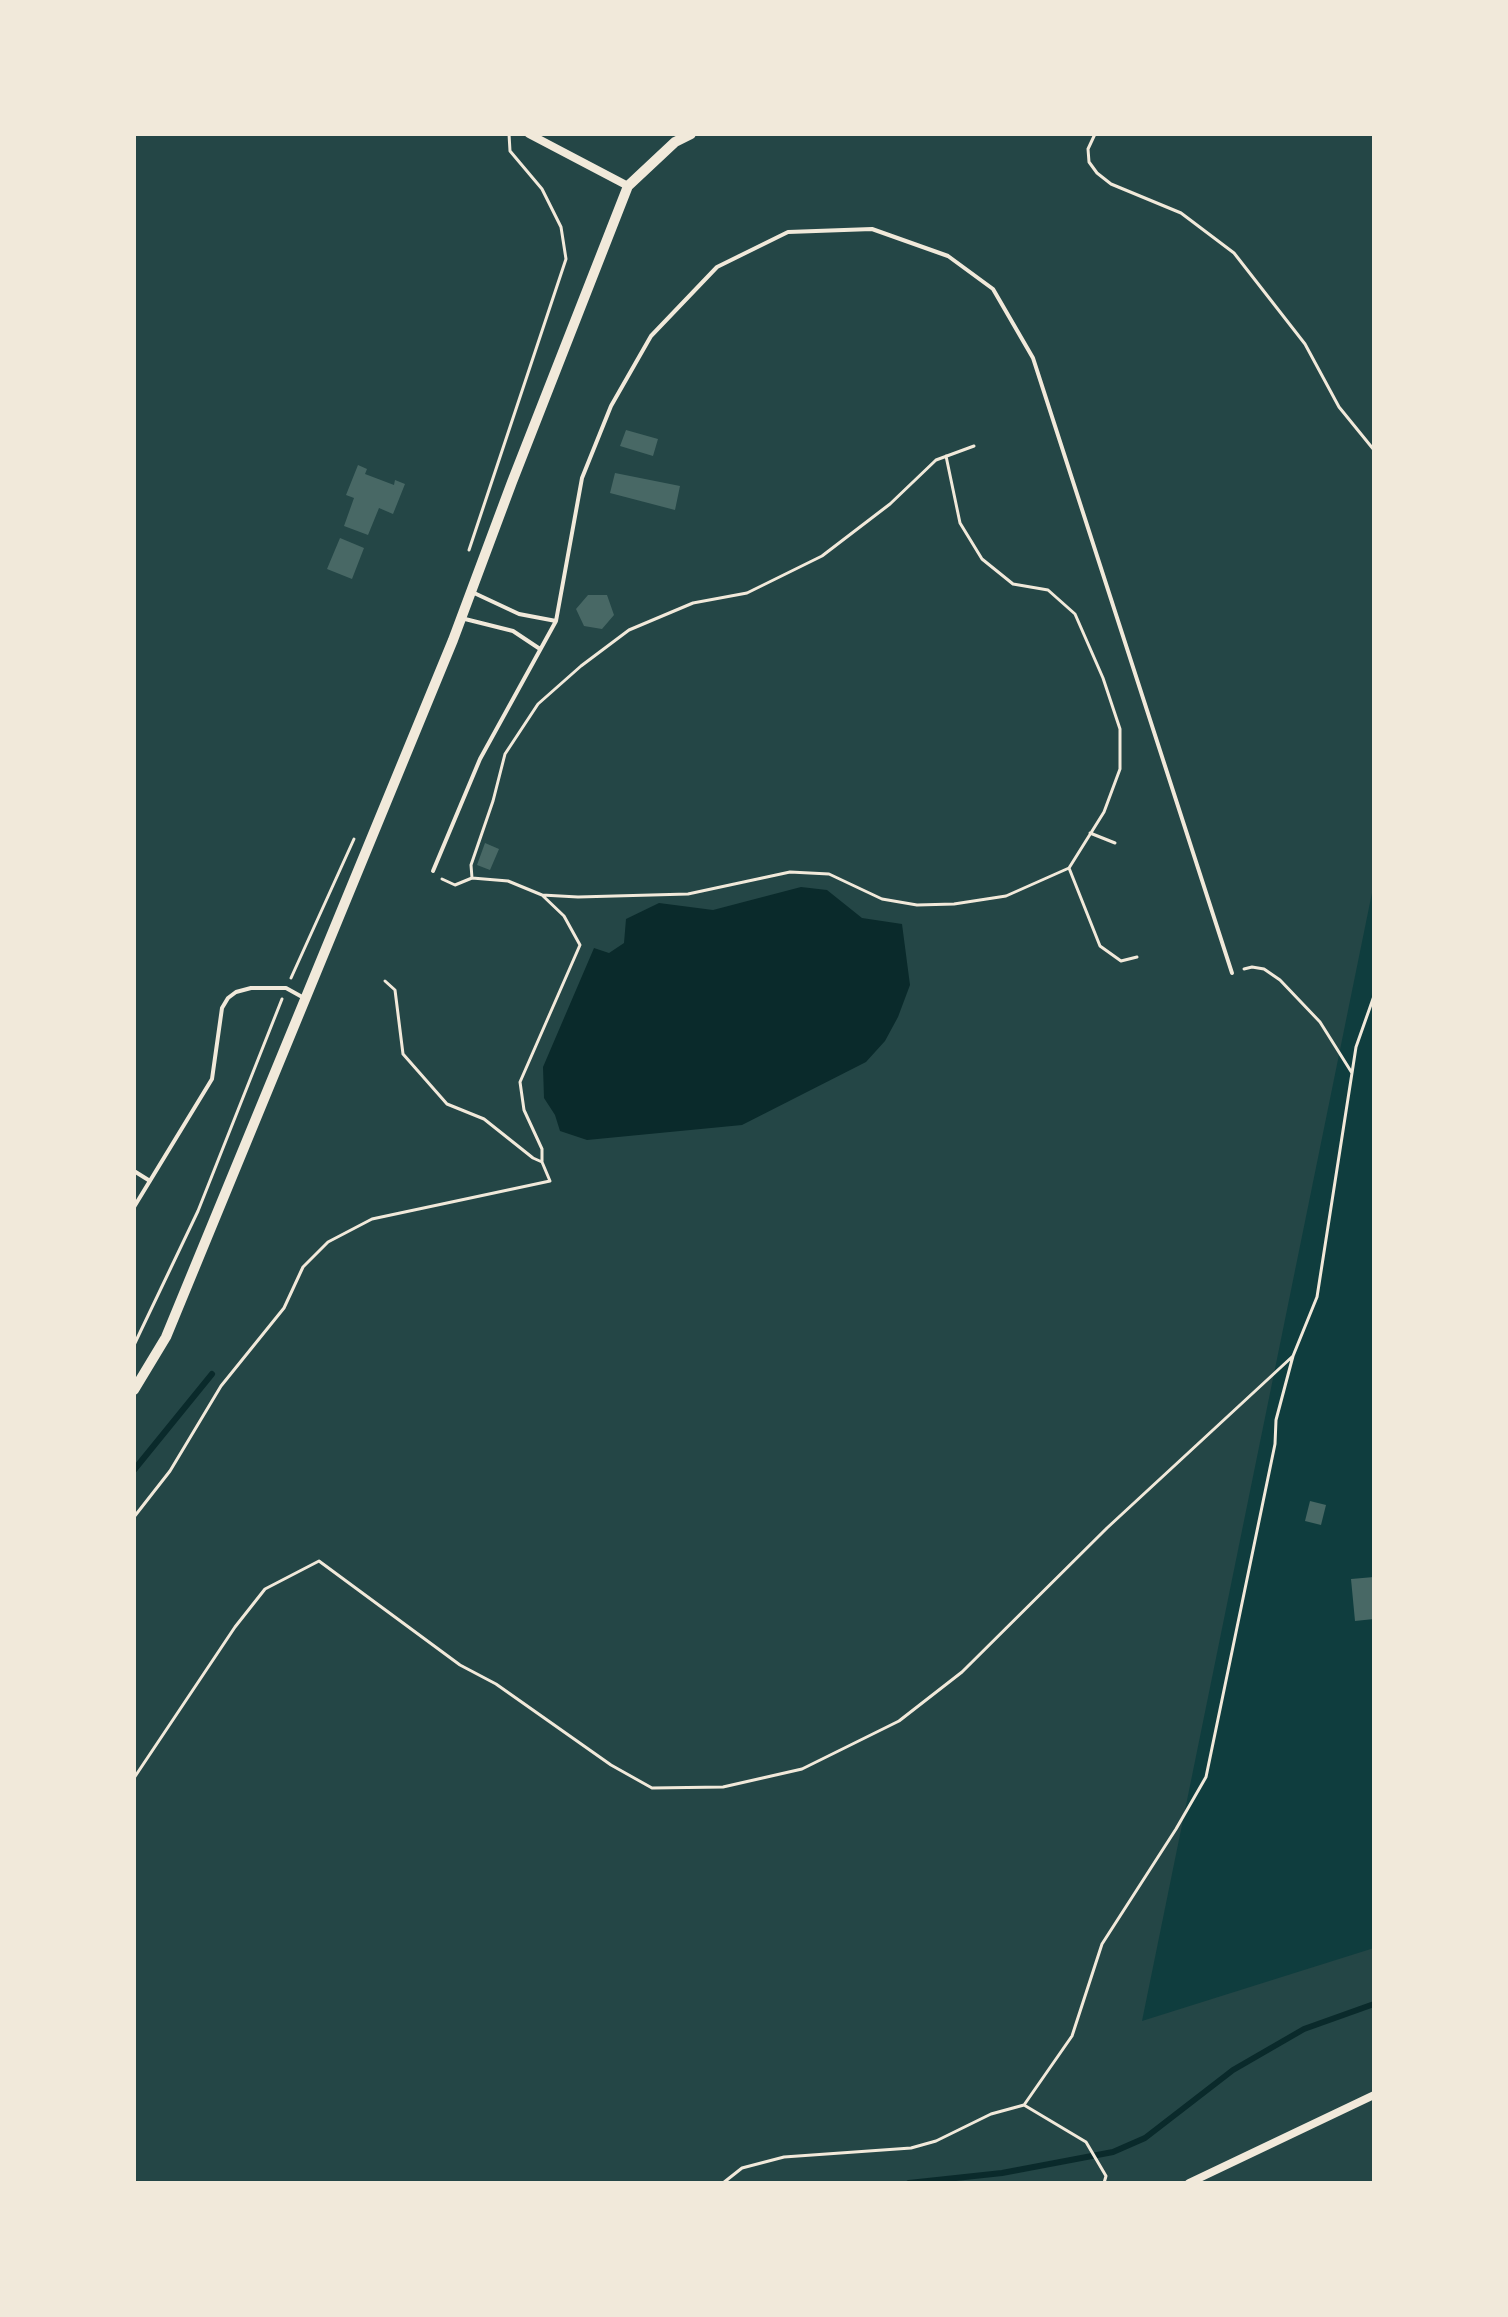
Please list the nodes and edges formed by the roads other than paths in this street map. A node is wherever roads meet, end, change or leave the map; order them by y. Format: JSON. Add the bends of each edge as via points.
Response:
{"nodes":[{"id":1,"x":529,"y":134,"type":"edge"},
{"id":2,"x":691,"y":134,"type":"edge"},
{"id":3,"x":628,"y":186,"type":"junction"},
{"id":4,"x":472,"y":592,"type":"junction"},
{"id":5,"x":462,"y":618,"type":"junction"},
{"id":6,"x":556,"y":621,"type":"junction"},
{"id":7,"x":540,"y":649,"type":"junction"},
{"id":8,"x":432,"y":873,"type":"road end"},
{"id":9,"x":1232,"y":973,"type":"road end"},
{"id":10,"x":304,"y":998,"type":"junction"},
{"id":11,"x":134,"y":1171,"type":"edge"},
{"id":12,"x":150,"y":1181,"type":"junction"},
{"id":13,"x":134,"y":1207,"type":"edge"},
{"id":14,"x":134,"y":1390,"type":"edge"},
{"id":15,"x":1374,"y":2095,"type":"edge"},
{"id":16,"x":1189,"y":2183,"type":"edge"}],
"edges":[{"from":1,"to":3,"type":"street"},
{"from":2,"to":3,"type":"street","via":[[675,142]]},
{"from":3,"to":4,"type":"street"},
{"from":4,"to":5,"type":"street"},
{"from":4,"to":6,"type":"lane","via":[[519,614]]},
{"from":5,"to":7,"type":"lane","via":[[513,631]]},
{"from":5,"to":10,"type":"street"},
{"from":6,"to":7,"type":"lane"},
{"from":6,"to":9,"type":"lane","via":[[582,478],[611,406],[651,336],[717,267],[788,232],[872,229],[948,256],[993,289],[1033,358]]},
{"from":7,"to":8,"type":"lane","via":[[480,759]]},
{"from":10,"to":12,"type":"lane","via":[[286,988],[251,988],[228,998],[212,1079]]},
{"from":10,"to":14,"type":"street","via":[[166,1337]]},
{"from":11,"to":12,"type":"lane"},
{"from":12,"to":13,"type":"lane"},
{"from":15,"to":16,"type":"street"}]}
